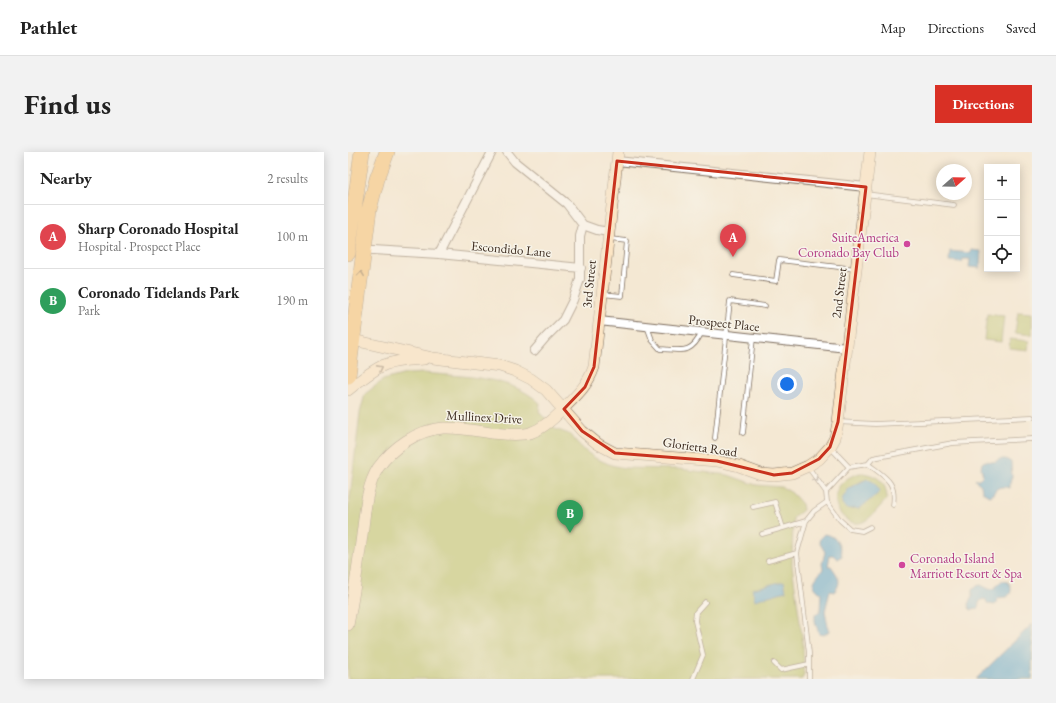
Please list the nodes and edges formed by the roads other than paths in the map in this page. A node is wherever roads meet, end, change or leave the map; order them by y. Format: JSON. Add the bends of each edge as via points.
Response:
{"nodes":[{"id":1,"x":362,"y":152,"type":"edge"},
{"id":2,"x":387,"y":152,"type":"edge"},
{"id":3,"x":492,"y":152,"type":"edge"},
{"id":4,"x":507,"y":152,"type":"edge"},
{"id":5,"x":870,"y":152,"type":"edge"},
{"id":6,"x":618,"y":156,"type":"edge"},
{"id":7,"x":865,"y":191,"type":"junction"},
{"id":8,"x":954,"y":205,"type":"dead end"},
{"id":9,"x":583,"y":225,"type":"junction"},
{"id":10,"x":609,"y":236,"type":"junction"},
{"id":11,"x":373,"y":250,"type":"dead end"},
{"id":12,"x":348,"y":251,"type":"edge"},
{"id":13,"x":439,"y":254,"type":"junction"},
{"id":14,"x":581,"y":268,"type":"junction"},
{"id":15,"x":856,"y":269,"type":"junction"},
{"id":16,"x":733,"y":275,"type":"dead end"},
{"id":17,"x":602,"y":294,"type":"junction"},
{"id":18,"x":765,"y":306,"type":"dead end"},
{"id":19,"x":599,"y":321,"type":"junction"},
{"id":20,"x":646,"y":326,"type":"junction"},
{"id":21,"x":702,"y":332,"type":"junction"},
{"id":22,"x":726,"y":335,"type":"junction"},
{"id":23,"x":753,"y":338,"type":"junction"},
{"id":24,"x":353,"y":340,"type":"junction"},
{"id":25,"x":847,"y":348,"type":"junction"},
{"id":26,"x":534,"y":351,"type":"dead end"},
{"id":27,"x":432,"y":358,"type":"junction"},
{"id":28,"x":348,"y":376,"type":"edge"},
{"id":29,"x":348,"y":390,"type":"edge"},
{"id":30,"x":564,"y":409,"type":"junction"},
{"id":31,"x":1032,"y":417,"type":"edge"},
{"id":32,"x":838,"y":422,"type":"junction"},
{"id":33,"x":743,"y":433,"type":"dead end"},
{"id":34,"x":715,"y":438,"type":"dead end"},
{"id":35,"x":1032,"y":439,"type":"edge"},
{"id":36,"x":833,"y":442,"type":"junction"},
{"id":37,"x":868,"y":464,"type":"junction"},
{"id":38,"x":808,"y":466,"type":"junction"},
{"id":39,"x":849,"y":466,"type":"junction"},
{"id":40,"x":826,"y":492,"type":"junction"},
{"id":41,"x":827,"y":502,"type":"junction"},
{"id":42,"x":893,"y":505,"type":"dead end"},
{"id":43,"x":753,"y":507,"type":"dead end"},
{"id":44,"x":806,"y":521,"type":"junction"},
{"id":45,"x":870,"y":527,"type":"dead end"},
{"id":46,"x":783,"y":528,"type":"junction"},
{"id":47,"x":762,"y":534,"type":"dead end"},
{"id":48,"x":797,"y":553,"type":"junction"},
{"id":49,"x":768,"y":561,"type":"dead end"},
{"id":50,"x":705,"y":602,"type":"dead end"},
{"id":51,"x":348,"y":625,"type":"edge"},
{"id":52,"x":774,"y":663,"type":"dead end"},
{"id":53,"x":810,"y":664,"type":"junction"},
{"id":54,"x":694,"y":679,"type":"edge"},
{"id":55,"x":809,"y":679,"type":"edge"}],
"edges":[{"from":1,"to":12,"type":"highway"},
{"from":24,"to":2,"type":"highway","one_way":true,"via":[[369,210]]},
{"from":3,"to":13,"type":"street"},
{"from":4,"to":9,"type":"street","via":[[515,162],[567,204]]},
{"from":5,"to":7,"type":"main road","name":"2nd Street"},
{"from":6,"to":7,"type":"street"},
{"from":6,"to":10,"type":"main road","name":"3rd Street"},
{"from":7,"to":8,"type":"lane"},
{"from":7,"to":15,"type":"main road","name":"2nd Street"},
{"from":9,"to":10,"type":"street"},
{"from":9,"to":14,"type":"street","via":[[580,236]]},
{"from":10,"to":17,"type":"main road","name":"3rd Street"},
{"from":10,"to":17,"type":"lane","via":[[627,241],[622,296]]},
{"from":11,"to":13,"type":"street","name":"Escondido Lane"},
{"from":13,"to":14,"type":"street","name":"Escondido Lane"},
{"from":14,"to":26,"type":"street","via":[[573,300],[563,320]]},
{"from":15,"to":16,"type":"lane","via":[[779,260],[776,281]]},
{"from":15,"to":25,"type":"main road","name":"2nd Street"},
{"from":17,"to":19,"type":"main road","name":"3rd Street"},
{"from":18,"to":22,"type":"lane","via":[[730,301]]},
{"from":19,"to":20,"type":"street","name":"Prospect Place"},
{"from":19,"to":30,"type":"main road","name":"3rd Street","via":[[591,378]]},
{"from":20,"to":21,"type":"street","name":"Prospect Place"},
{"from":20,"to":21,"type":"lane","via":[[652,340],[660,349],[685,350],[693,347]]},
{"from":21,"to":22,"type":"street","name":"Prospect Place"},
{"from":22,"to":23,"type":"street","name":"Prospect Place"},
{"from":22,"to":34,"type":"lane"},
{"from":23,"to":25,"type":"street","name":"Prospect Place"},
{"from":23,"to":33,"type":"lane"},
{"from":24,"to":27,"type":"main road"},
{"from":24,"to":28,"type":"highway"},
{"from":25,"to":32,"type":"main road","name":"2nd Street"},
{"from":29,"to":27,"type":"main road","one_way":true,"via":[[384,365]]},
{"from":27,"to":30,"type":"main road","name":"Glorietta Road","via":[[500,366],[515,371],[546,390]]},
{"from":30,"to":38,"type":"main road","name":"Glorietta Road","via":[[582,431],[615,453],[717,461],[761,474],[774,475],[792,473]]},
{"from":30,"to":51,"type":"main road","name":"Mullinex Drive","via":[[555,418],[530,433],[518,435],[444,428],[420,433],[391,453],[372,481],[366,504]]},
{"from":31,"to":32,"type":"lane","via":[[875,424]]},
{"from":32,"to":36,"type":"main road","name":"2nd Street"},
{"from":35,"to":37,"type":"lane","via":[[953,443],[873,458]]},
{"from":36,"to":38,"type":"main road","name":"Glorietta Road","via":[[819,459]]},
{"from":36,"to":39,"type":"lane"},
{"from":37,"to":39,"type":"lane"},
{"from":37,"to":42,"type":"lane","via":[[887,478],[892,486],[895,495]]},
{"from":38,"to":40,"type":"lane","one_way":true},
{"from":39,"to":40,"type":"lane"},
{"from":40,"to":41,"type":"lane"},
{"from":41,"to":44,"type":"lane","via":[[814,511]]},
{"from":41,"to":45,"type":"lane","via":[[850,529],[862,531]]},
{"from":43,"to":46,"type":"lane","via":[[775,502]]},
{"from":44,"to":46,"type":"lane"},
{"from":44,"to":48,"type":"lane"},
{"from":46,"to":47,"type":"lane"},
{"from":48,"to":49,"type":"lane"},
{"from":48,"to":53,"type":"lane"},
{"from":50,"to":54,"type":"lane","via":[[696,612],[695,621],[703,655]]},
{"from":52,"to":53,"type":"lane","via":[[781,670]]},
{"from":53,"to":55,"type":"lane"}]}
